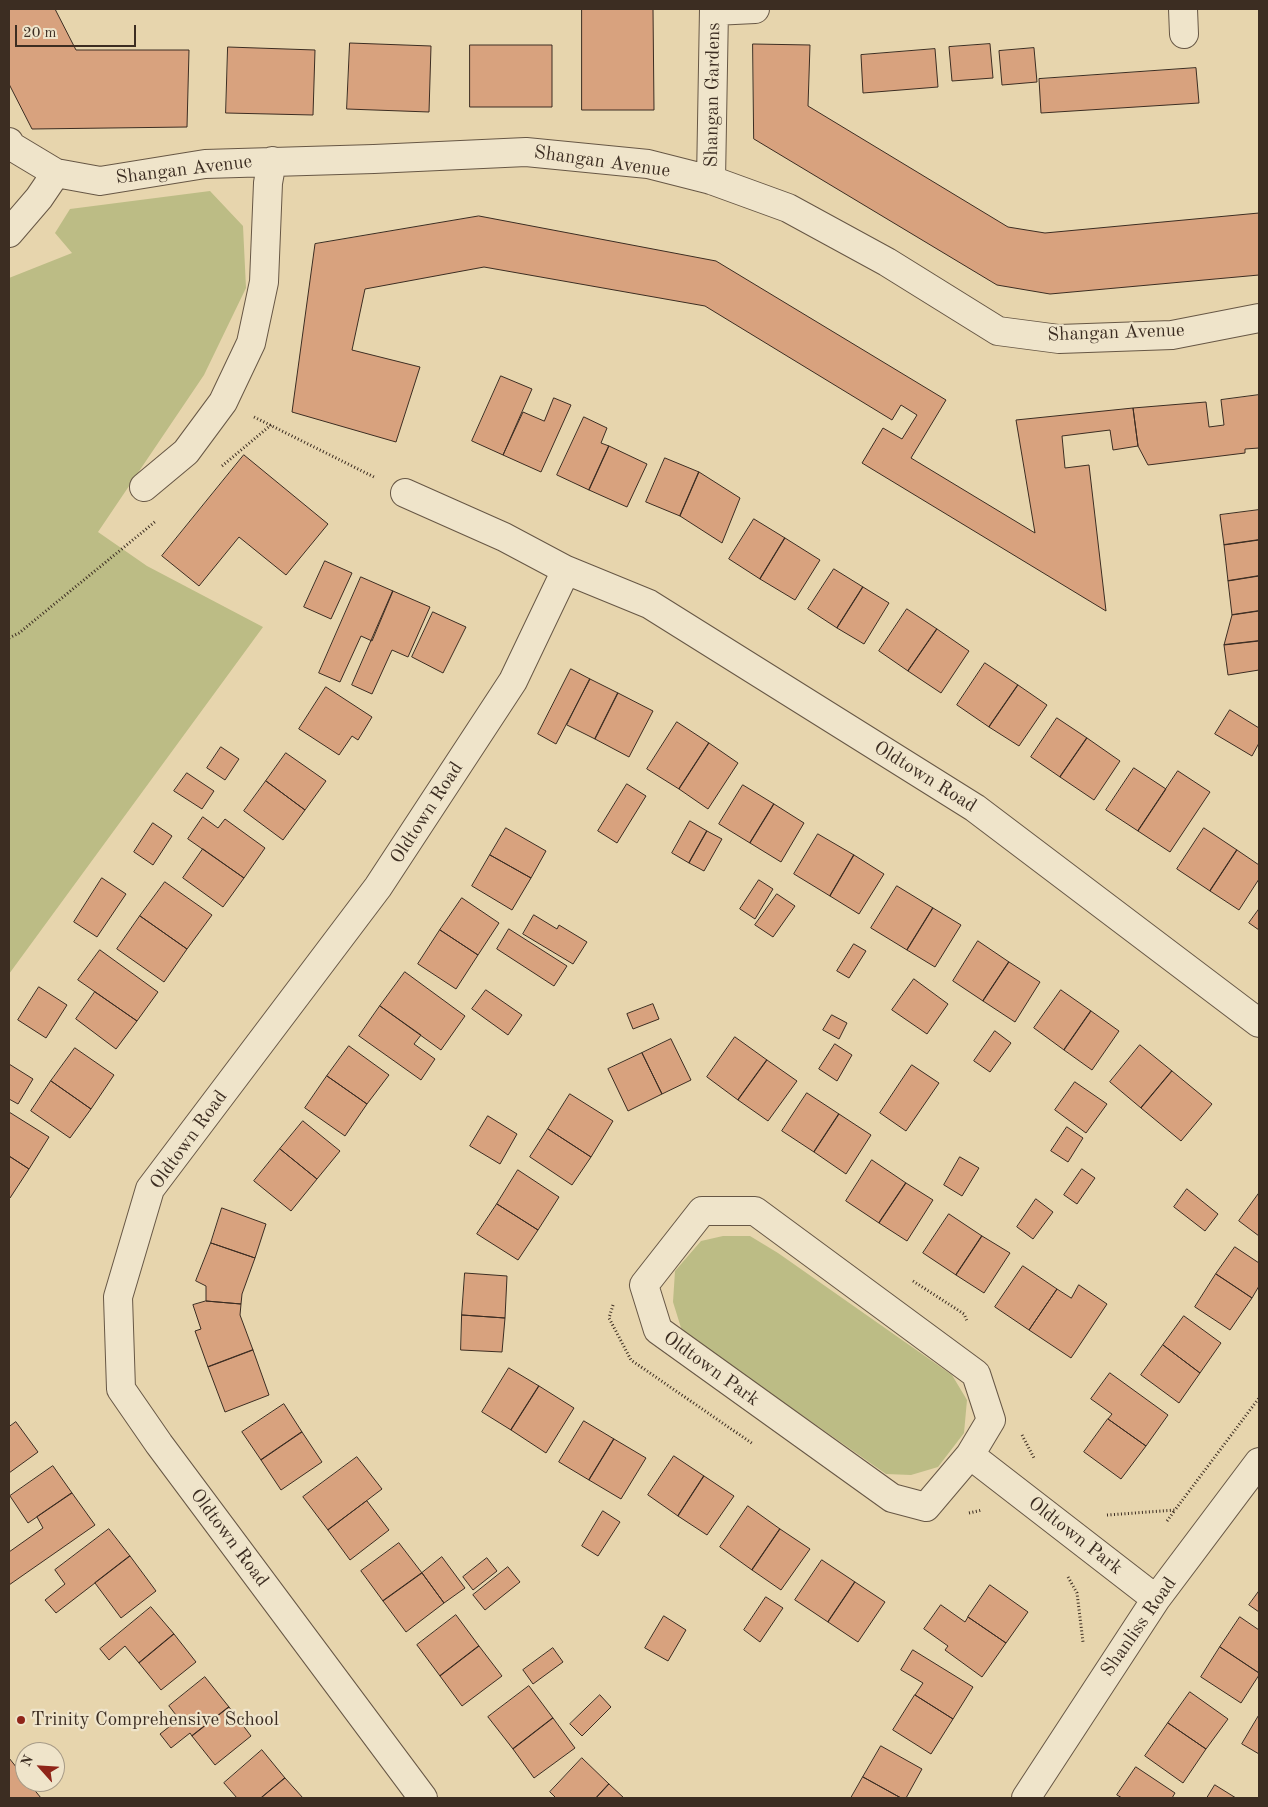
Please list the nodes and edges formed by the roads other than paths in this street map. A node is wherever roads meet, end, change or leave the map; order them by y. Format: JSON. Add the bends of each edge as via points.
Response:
{"nodes":[{"id":1,"x":755,"y":9,"type":"edge"},
{"id":2,"x":714,"y":10,"type":"edge"},
{"id":3,"x":9,"y":142,"type":"edge"},
{"id":4,"x":272,"y":161,"type":"junction"},
{"id":5,"x":56,"y":173,"type":"junction"},
{"id":6,"x":711,"y":180,"type":"junction"},
{"id":7,"x":9,"y":233,"type":"edge"},
{"id":8,"x":1259,"y":318,"type":"edge"},
{"id":9,"x":144,"y":487,"type":"dead end"},
{"id":10,"x":405,"y":493,"type":"road end"},
{"id":11,"x":566,"y":570,"type":"junction"},
{"id":12,"x":1259,"y":1023,"type":"edge"},
{"id":13,"x":970,"y":1455,"type":"junction"},
{"id":14,"x":1259,"y":1462,"type":"edge"},
{"id":15,"x":1156,"y":1600,"type":"junction"},
{"id":16,"x":424,"y":1798,"type":"edge"},
{"id":17,"x":1026,"y":1798,"type":"edge"}],
"edges":[{"from":1,"to":2,"type":"street","name":"Shangan Gardens"},
{"from":2,"to":6,"type":"street","name":"Shangan Gardens"},
{"from":3,"to":5,"type":"street"},
{"from":4,"to":5,"type":"street","name":"Shangan Avenue","via":[[205,164],[100,181]]},
{"from":4,"to":6,"type":"street","name":"Shangan Avenue","via":[[526,152],[648,164]]},
{"from":4,"to":9,"type":"street","via":[[268,182],[264,282],[251,343],[222,402],[186,452]]},
{"from":5,"to":7,"type":"street"},
{"from":6,"to":8,"type":"street","name":"Shangan Avenue","via":[[796,213],[888,262],[998,331],[1059,339],[1172,334]]},
{"from":10,"to":11,"type":"street","name":"Oldtown Road","via":[[504,537]]},
{"from":11,"to":12,"type":"street","name":"Oldtown Road","via":[[649,604],[975,808]]},
{"from":11,"to":16,"type":"street","name":"Oldtown Road","via":[[513,681],[378,887],[150,1189],[118,1297],[121,1389]]},
{"from":13,"to":13,"type":"street","name":"Oldtown Park","via":[[991,1420],[976,1374],[755,1211],[702,1211],[644,1285],[658,1330],[892,1498],[926,1507]]},
{"from":13,"to":15,"type":"street","name":"Oldtown Park"},
{"from":14,"to":15,"type":"street","name":"Shanliss Road"},
{"from":15,"to":17,"type":"street","name":"Shanliss Road"}]}
